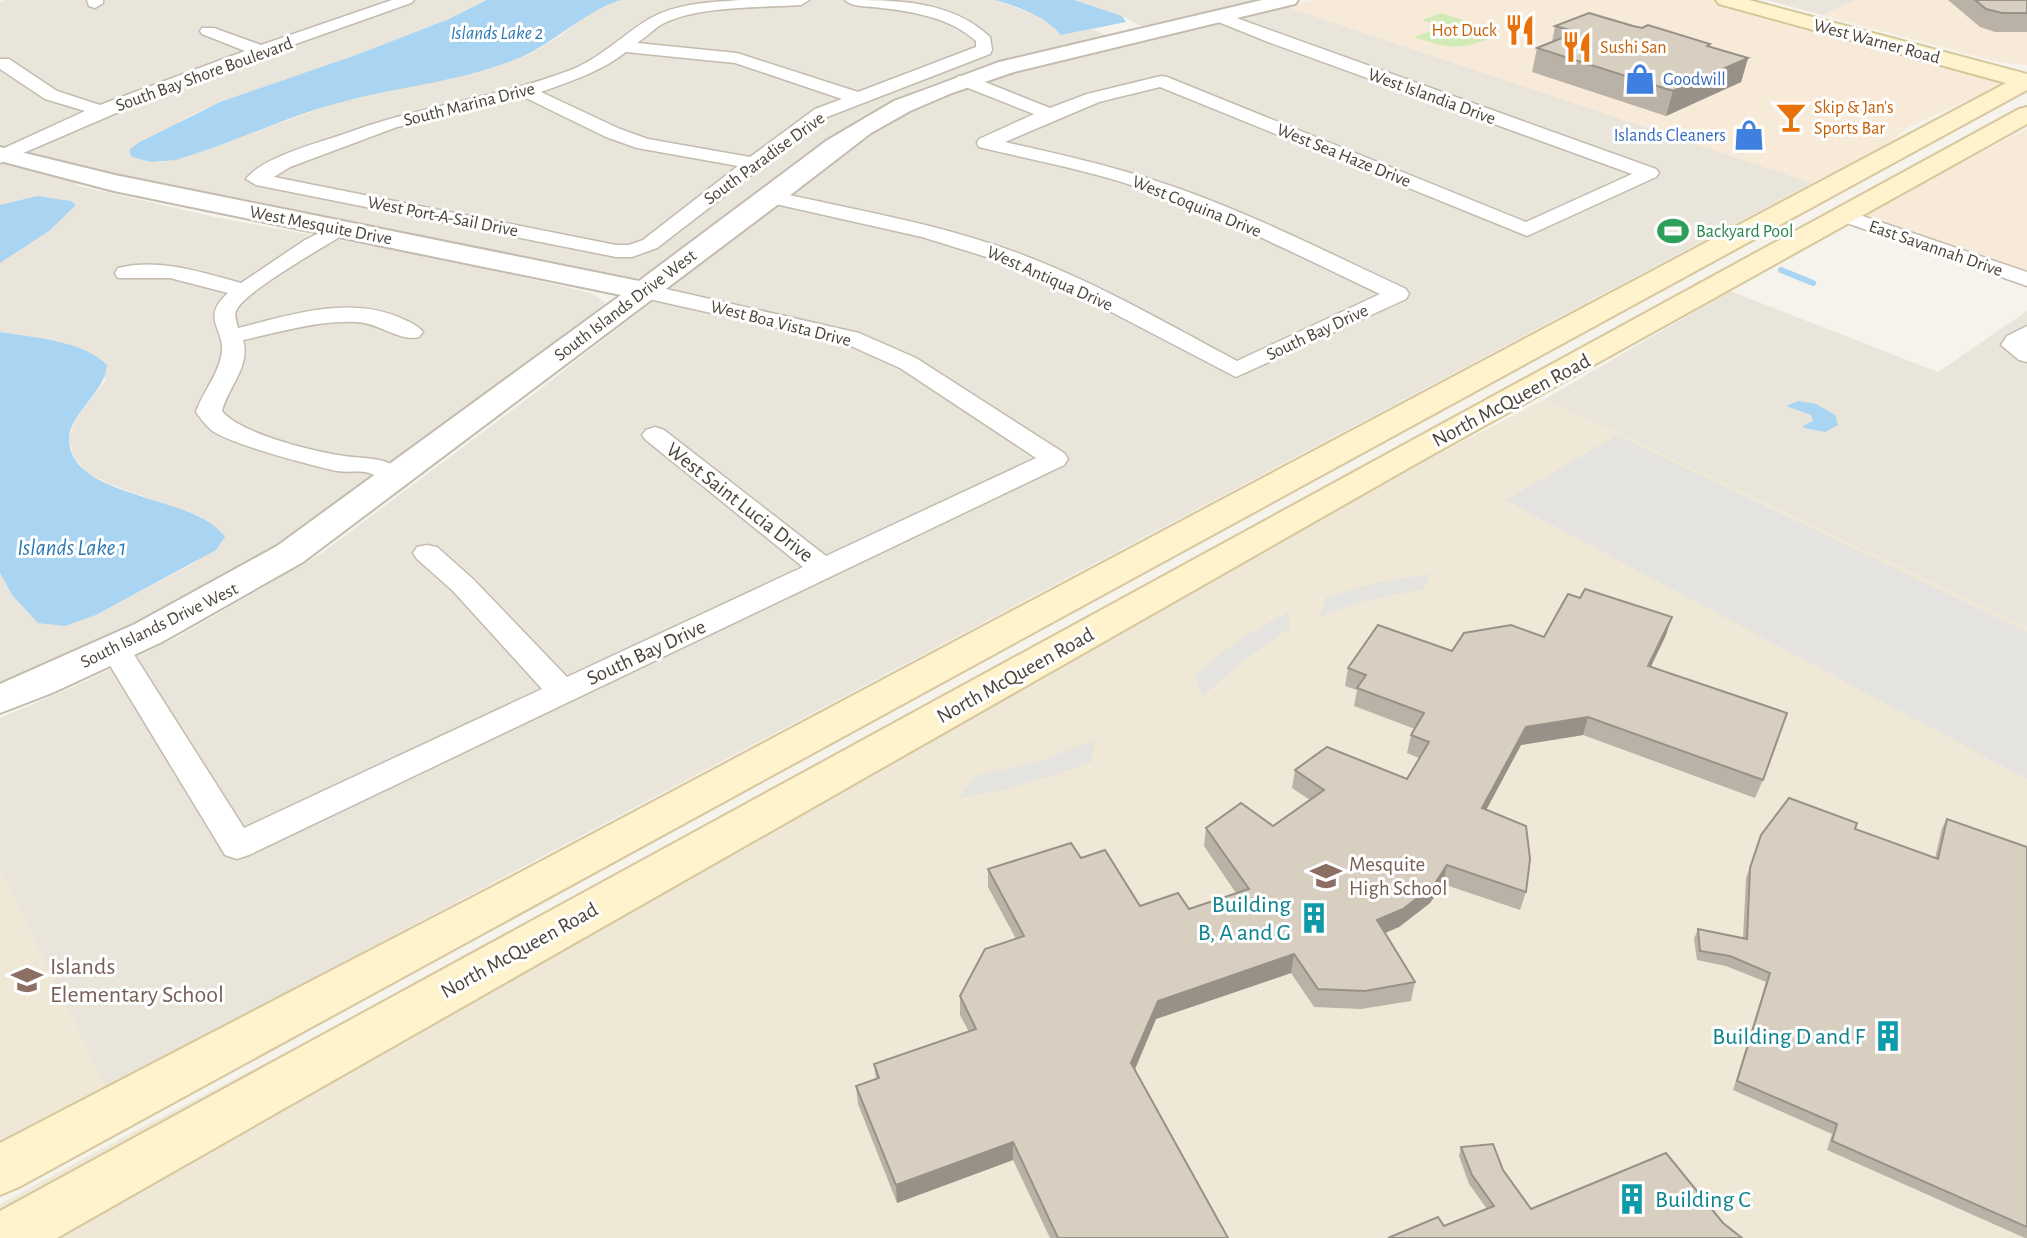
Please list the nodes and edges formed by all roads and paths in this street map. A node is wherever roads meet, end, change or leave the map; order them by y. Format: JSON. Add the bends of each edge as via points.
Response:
{"nodes":[{"id":1,"x":406,"y":0,"type":"edge"},
{"id":2,"x":801,"y":0,"type":"edge"},
{"id":3,"x":853,"y":0,"type":"edge"},
{"id":4,"x":1287,"y":0,"type":"edge"},
{"id":5,"x":1726,"y":0,"type":"edge"},
{"id":6,"x":1758,"y":0,"type":"edge"},
{"id":7,"x":1217,"y":16,"type":"junction"},
{"id":8,"x":208,"y":31,"type":"dead end"},
{"id":9,"x":623,"y":47,"type":"junction"},
{"id":10,"x":263,"y":52,"type":"junction"},
{"id":11,"x":3,"y":63,"type":"dead end"},
{"id":12,"x":2027,"y":79,"type":"edge"},
{"id":13,"x":964,"y":80,"type":"junction"},
{"id":14,"x":526,"y":91,"type":"junction"},
{"id":15,"x":858,"y":98,"type":"junction"},
{"id":16,"x":102,"y":111,"type":"junction"},
{"id":17,"x":1050,"y":114,"type":"junction"},
{"id":18,"x":2027,"y":114,"type":"edge"},
{"id":19,"x":793,"y":132,"type":"junction"},
{"id":20,"x":1917,"y":140,"type":"junction"},
{"id":21,"x":838,"y":144,"type":"junction"},
{"id":22,"x":1,"y":155,"type":"edge"},
{"id":23,"x":1954,"y":156,"type":"junction"},
{"id":24,"x":754,"y":163,"type":"junction"},
{"id":25,"x":256,"y":179,"type":"joint"},
{"id":26,"x":771,"y":198,"type":"junction"},
{"id":27,"x":1803,"y":202,"type":"junction"},
{"id":28,"x":1845,"y":216,"type":"junction"},
{"id":29,"x":339,"y":229,"type":"junction"},
{"id":30,"x":1527,"y":230,"type":"joint"},
{"id":31,"x":632,"y":251,"type":"joint"},
{"id":32,"x":126,"y":273,"type":"dead end"},
{"id":33,"x":2027,"y":279,"type":"edge"},
{"id":34,"x":243,"y":290,"type":"junction"},
{"id":35,"x":644,"y":291,"type":"junction"},
{"id":36,"x":1398,"y":294,"type":"joint"},
{"id":37,"x":411,"y":332,"type":"dead end"},
{"id":38,"x":232,"y":337,"type":"junction"},
{"id":39,"x":1236,"y":370,"type":"joint"},
{"id":40,"x":655,"y":435,"type":"dead end"},
{"id":41,"x":1055,"y":459,"type":"joint"},
{"id":42,"x":394,"y":478,"type":"junction"},
{"id":43,"x":427,"y":553,"type":"dead end"},
{"id":44,"x":824,"y":569,"type":"junction"},
{"id":45,"x":115,"y":649,"type":"junction"},
{"id":46,"x":562,"y":691,"type":"junction"},
{"id":47,"x":0,"y":699,"type":"edge"},
{"id":48,"x":0,"y":1170,"type":"edge"},
{"id":49,"x":4,"y":1238,"type":"edge"}],
"edges":[{"from":1,"to":10,"type":"street","name":"South Bay Shore Boulevard"},
{"from":2,"to":9,"type":"street","name":"South Marina Drive","via":[[675,14],[655,22]]},
{"from":3,"to":15,"type":"street","name":"South Paradise Drive","via":[[922,10],[977,30],[984,40],[984,50]]},
{"from":4,"to":7,"type":"street","name":"South Islands Drive West"},
{"from":5,"to":12,"type":"main road","name":"West Warner Road"},
{"from":6,"to":12,"type":"main road","name":"West Warner Road"},
{"from":7,"to":13,"type":"street","name":"South Islands Drive West"},
{"from":7,"to":30,"type":"street","name":"West Islandia Drive","via":[[1648,173]]},
{"from":8,"to":10,"type":"street"},
{"from":9,"to":14,"type":"street","name":"South Marina Drive","via":[[576,74]]},
{"from":9,"to":15,"type":"street","via":[[737,58]]},
{"from":10,"to":16,"type":"street","name":"South Bay Shore Boulevard"},
{"from":11,"to":16,"type":"street","via":[[51,95]]},
{"from":12,"to":20,"type":"main road","name":"North McQueen Road"},
{"from":13,"to":17,"type":"street"},
{"from":13,"to":21,"type":"street","name":"South Islands Drive West","via":[[914,100]]},
{"from":14,"to":24,"type":"street","via":[[644,144]]},
{"from":14,"to":25,"type":"street","name":"South Marina Drive","via":[[390,123],[283,163]]},
{"from":15,"to":19,"type":"street","name":"South Paradise Drive","via":[[821,113]]},
{"from":16,"to":22,"type":"street","name":"South Bay Shore Boulevard"},
{"from":17,"to":30,"type":"street","name":"West Sea Haze Drive","via":[[1161,80]]},
{"from":17,"to":36,"type":"street","name":"West Coquina Drive","via":[[986,143],[1153,186],[1217,210]]},
{"from":18,"to":23,"type":"main road","name":"North McQueen Road"},
{"from":19,"to":21,"type":"street"},
{"from":19,"to":24,"type":"street","name":"South Paradise Drive"},
{"from":20,"to":23,"type":"main road"},
{"from":20,"to":27,"type":"main road","name":"North McQueen Road"},
{"from":21,"to":26,"type":"street","name":"South Islands Drive West"},
{"from":22,"to":29,"type":"street","name":"West Mesquite Drive"},
{"from":23,"to":28,"type":"main road","name":"North McQueen Road"},
{"from":24,"to":31,"type":"street","name":"South Paradise Drive","via":[[650,244]]},
{"from":25,"to":31,"type":"street","name":"West Port-A-Sail Drive"},
{"from":26,"to":35,"type":"street","name":"South Islands Drive West"},
{"from":26,"to":39,"type":"street","name":"West Antiqua Drive","via":[[979,246],[1090,293]]},
{"from":27,"to":28,"type":"main road"},
{"from":27,"to":48,"type":"main road","name":"North McQueen Road"},
{"from":28,"to":33,"type":"street","name":"East Savannah Drive"},
{"from":28,"to":49,"type":"main road","name":"North McQueen Road"},
{"from":29,"to":34,"type":"street"},
{"from":29,"to":35,"type":"street","name":"West Mesquite Drive"},
{"from":32,"to":34,"type":"street","via":[[170,271]]},
{"from":34,"to":38,"type":"street","via":[[225,308],[224,323]]},
{"from":35,"to":41,"type":"street","name":"West Boa Vista Drive","via":[[850,338],[908,363]]},
{"from":35,"to":42,"type":"street","name":"South Islands Drive West"},
{"from":36,"to":39,"type":"street","name":"South Bay Drive"},
{"from":37,"to":38,"type":"street","via":[[379,317],[346,314]]},
{"from":38,"to":42,"type":"street","via":[[235,354],[230,372],[213,394],[209,412],[221,426],[343,464],[352,474]]},
{"from":40,"to":44,"type":"street","name":"West Saint Lucia Drive"},
{"from":41,"to":44,"type":"street","name":"South Bay Drive"},
{"from":42,"to":45,"type":"street","name":"South Islands Drive West","via":[[237,587]]},
{"from":43,"to":46,"type":"street","via":[[463,584]]},
{"from":44,"to":46,"type":"street","name":"South Bay Drive"},
{"from":45,"to":46,"type":"street","name":"South Bay Drive","via":[[237,846]]},
{"from":45,"to":47,"type":"street","name":"South Islands Drive West"}]}
